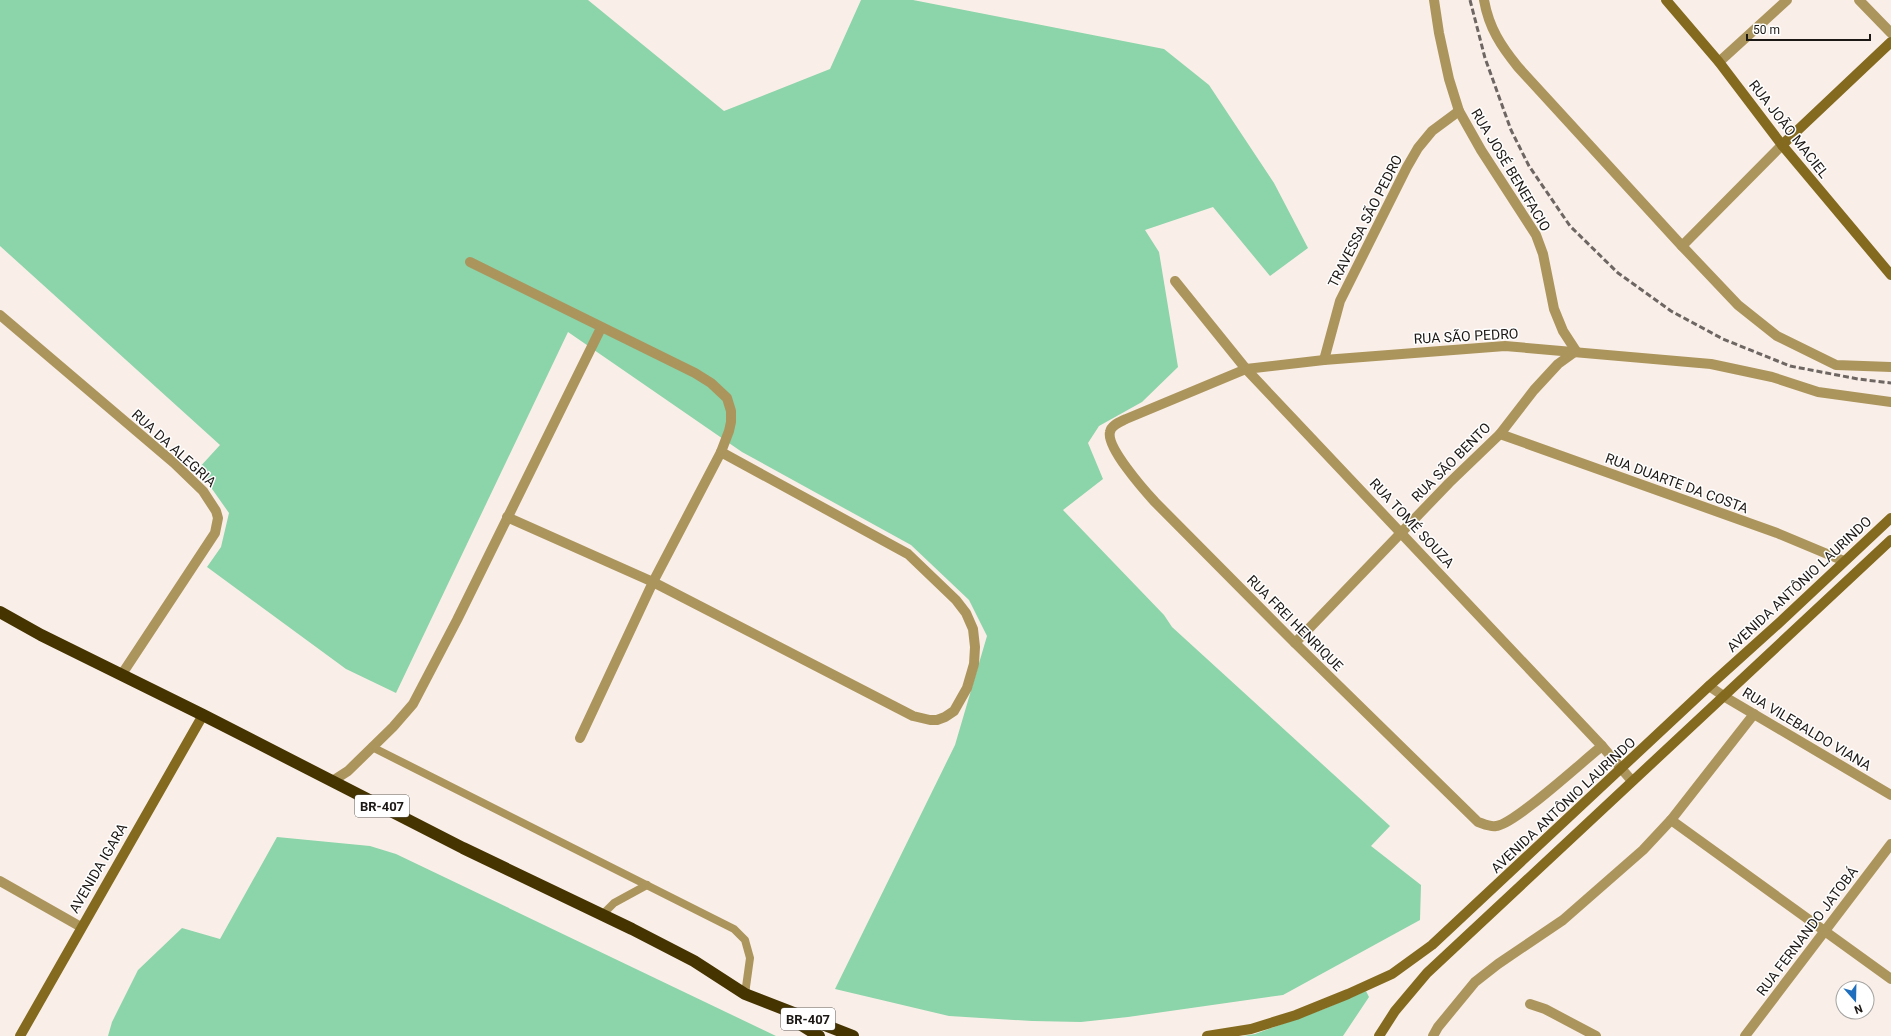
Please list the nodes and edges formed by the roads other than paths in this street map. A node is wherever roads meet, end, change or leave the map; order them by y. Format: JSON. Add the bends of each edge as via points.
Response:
{"nodes":[{"id":1,"x":1434,"y":0,"type":"edge"},
{"id":2,"x":1484,"y":0,"type":"edge"},
{"id":3,"x":1666,"y":0,"type":"edge"},
{"id":4,"x":1787,"y":0,"type":"edge"},
{"id":5,"x":1859,"y":0,"type":"edge"},
{"id":6,"x":1891,"y":33,"type":"edge"},
{"id":7,"x":1891,"y":42,"type":"edge"},
{"id":8,"x":1719,"y":62,"type":"junction"},
{"id":9,"x":1459,"y":111,"type":"junction"},
{"id":10,"x":1782,"y":145,"type":"junction"},
{"id":11,"x":1682,"y":246,"type":"junction"},
{"id":12,"x":470,"y":262,"type":"dead end"},
{"id":13,"x":1891,"y":275,"type":"edge"},
{"id":14,"x":1175,"y":281,"type":"dead end"},
{"id":15,"x":0,"y":315,"type":"edge"},
{"id":16,"x":601,"y":328,"type":"junction"},
{"id":17,"x":1576,"y":351,"type":"junction"},
{"id":18,"x":1324,"y":360,"type":"junction"},
{"id":19,"x":1891,"y":367,"type":"edge"},
{"id":20,"x":1246,"y":369,"type":"junction"},
{"id":21,"x":1891,"y":402,"type":"edge"},
{"id":22,"x":1500,"y":434,"type":"junction"},
{"id":23,"x":721,"y":452,"type":"junction"},
{"id":24,"x":507,"y":517,"type":"junction"},
{"id":25,"x":1891,"y":518,"type":"edge"},
{"id":26,"x":1401,"y":532,"type":"junction"},
{"id":27,"x":1891,"y":540,"type":"edge"},
{"id":28,"x":1844,"y":561,"type":"junction"},
{"id":29,"x":652,"y":582,"type":"junction"},
{"id":30,"x":0,"y":612,"type":"edge"},
{"id":31,"x":1295,"y":644,"type":"junction"},
{"id":32,"x":122,"y":674,"type":"junction"},
{"id":33,"x":1709,"y":686,"type":"junction"},
{"id":34,"x":1725,"y":697,"type":"junction"},
{"id":35,"x":1754,"y":714,"type":"junction"},
{"id":36,"x":203,"y":715,"type":"junction"},
{"id":37,"x":580,"y":738,"type":"dead end"},
{"id":38,"x":1602,"y":746,"type":"junction"},
{"id":39,"x":372,"y":747,"type":"junction"},
{"id":40,"x":1622,"y":768,"type":"junction"},
{"id":41,"x":334,"y":780,"type":"junction"},
{"id":42,"x":1632,"y":781,"type":"junction"},
{"id":43,"x":1891,"y":795,"type":"edge"},
{"id":44,"x":1671,"y":820,"type":"junction"},
{"id":45,"x":1891,"y":844,"type":"edge"},
{"id":46,"x":0,"y":881,"type":"edge"},
{"id":47,"x":647,"y":886,"type":"junction"},
{"id":48,"x":602,"y":915,"type":"junction"},
{"id":49,"x":81,"y":927,"type":"junction"},
{"id":50,"x":1826,"y":931,"type":"junction"},
{"id":51,"x":1891,"y":979,"type":"edge"},
{"id":52,"x":745,"y":994,"type":"junction"},
{"id":53,"x":763,"y":1001,"type":"junction"},
{"id":54,"x":1530,"y":1004,"type":"dead end"},
{"id":55,"x":807,"y":1032,"type":"edge"},
{"id":56,"x":20,"y":1036,"type":"edge"},
{"id":57,"x":818,"y":1036,"type":"edge"},
{"id":58,"x":853,"y":1036,"type":"edge"},
{"id":59,"x":1207,"y":1036,"type":"edge"},
{"id":60,"x":1379,"y":1036,"type":"edge"},
{"id":61,"x":1433,"y":1036,"type":"edge"},
{"id":62,"x":1596,"y":1036,"type":"edge"},
{"id":63,"x":1745,"y":1036,"type":"edge"}],
"edges":[{"from":1,"to":9,"type":"street","name":"RUA JOSÉ BENEFACIO","via":[[1449,79]]},
{"from":2,"to":11,"type":"street","via":[[1499,43],[1518,67]]},
{"from":3,"to":8,"type":"main road","name":"RUA JOÃO MACIEL"},
{"from":4,"to":8,"type":"street"},
{"from":5,"to":6,"type":"street"},
{"from":7,"to":10,"type":"main road"},
{"from":8,"to":10,"type":"main road","name":"RUA JOÃO MACIEL"},
{"from":9,"to":17,"type":"street","name":"RUA JOSÉ BENEFACIO","via":[[1536,235],[1544,254],[1554,309],[1563,331]]},
{"from":9,"to":18,"type":"street","name":"TRAVESSA SÃO PEDRO","via":[[1432,131],[1407,167],[1340,301]]},
{"from":10,"to":11,"type":"street"},
{"from":10,"to":13,"type":"main road","name":"RUA JOÃO MACIEL"},
{"from":11,"to":19,"type":"street","via":[[1738,304],[1777,336],[1836,365]]},
{"from":12,"to":16,"type":"street"},
{"from":14,"to":20,"type":"street","name":"RUA TOMÉ SOUZA"},
{"from":15,"to":32,"type":"street","name":"RUA DA ALEGRIA","via":[[174,464],[203,491],[216,511],[218,518],[215,533]]},
{"from":16,"to":23,"type":"street","via":[[695,373],[724,394],[731,411],[731,422]]},
{"from":16,"to":24,"type":"street"},
{"from":17,"to":18,"type":"street","name":"RUA SÃO PEDRO","via":[[1505,346]]},
{"from":17,"to":21,"type":"street","name":"RUA SÃO PEDRO","via":[[1711,364],[1772,377],[1818,392]]},
{"from":17,"to":22,"type":"street","name":"RUA SÃO BENTO","via":[[1558,364]]},
{"from":18,"to":20,"type":"street","name":"RUA SÃO PEDRO"},
{"from":20,"to":26,"type":"street","name":"RUA TOMÉ SOUZA"},
{"from":20,"to":31,"type":"street","name":"RUA FREI HENRIQUE","via":[[1126,419],[1113,426],[1109,434],[1120,459],[1155,502]]},
{"from":22,"to":26,"type":"street","name":"RUA SÃO BENTO"},
{"from":22,"to":28,"type":"street","name":"RUA DUARTE DA COSTA","via":[[1777,533]]},
{"from":23,"to":29,"type":"street"},
{"from":23,"to":29,"type":"street","via":[[908,554],[956,600],[966,613],[973,629],[975,647],[974,664],[961,701],[945,718],[921,719]]},
{"from":24,"to":29,"type":"street"},
{"from":24,"to":39,"type":"street","via":[[413,704]]},
{"from":25,"to":28,"type":"main road","name":"AVENIDA ANTÔNIO LAURINDO"},
{"from":26,"to":31,"type":"street","name":"RUA SÃO BENTO"},
{"from":26,"to":38,"type":"street","name":"RUA TOMÉ SOUZA"},
{"from":27,"to":34,"type":"main road","name":"AVENIDA ANTÔNIO LAURINDO"},
{"from":28,"to":33,"type":"main road","name":"AVENIDA ANTÔNIO LAURINDO"},
{"from":29,"to":37,"type":"street"},
{"from":30,"to":32,"type":"highway","number":"BR-407"},
{"from":31,"to":38,"type":"street","name":"RUA FREI HENRIQUE","via":[[1478,822],[1488,826],[1508,822]]},
{"from":32,"to":36,"type":"highway","number":"BR-407"},
{"from":33,"to":34,"type":"street","name":"RUA VILEBALDO VIANA"},
{"from":33,"to":40,"type":"main road","name":"AVENIDA ANTÔNIO LAURINDO"},
{"from":34,"to":35,"type":"street","name":"RUA VILEBALDO VIANA"},
{"from":34,"to":42,"type":"main road","name":"AVENIDA ANTÔNIO LAURINDO"},
{"from":35,"to":43,"type":"street","name":"RUA VILEBALDO VIANA"},
{"from":35,"to":44,"type":"street"},
{"from":36,"to":41,"type":"highway","number":"BR-407"},
{"from":36,"to":49,"type":"main road","name":"AVENIDA IGARA"},
{"from":38,"to":40,"type":"street","name":"RUA TOMÉ SOUZA"},
{"from":39,"to":41,"type":"street","via":[[348,771]]},
{"from":39,"to":47,"type":"lane"},
{"from":40,"to":42,"type":"street","name":"RUA TOMÉ SOUZA"},
{"from":40,"to":59,"type":"main road","name":"AVENIDA ANTÔNIO LAURINDO","via":[[1432,946],[1392,974],[1296,1015],[1251,1029]]},
{"from":41,"to":48,"type":"highway","number":"BR-407","via":[[463,848]]},
{"from":42,"to":60,"type":"main road","name":"AVENIDA ANTÔNIO LAURINDO","via":[[1427,973],[1395,1011]]},
{"from":44,"to":50,"type":"street"},
{"from":44,"to":61,"type":"street","via":[[1643,850],[1563,920],[1475,982]]},
{"from":45,"to":50,"type":"street","name":"RUA FERNANDO JATOBÁ"},
{"from":46,"to":49,"type":"street"},
{"from":47,"to":48,"type":"lane","via":[[614,903]]},
{"from":47,"to":52,"type":"lane","via":[[734,929],[745,940],[750,958]]},
{"from":48,"to":52,"type":"highway","number":"BR-407","via":[[694,961]]},
{"from":49,"to":56,"type":"main road","name":"AVENIDA IGARA"},
{"from":50,"to":51,"type":"street"},
{"from":50,"to":63,"type":"street","name":"RUA FERNANDO JATOBÁ"},
{"from":52,"to":53,"type":"highway","number":"BR-407"},
{"from":53,"to":55,"type":"highway","number":"BR-407"},
{"from":53,"to":58,"type":"highway","number":"BR-407"},
{"from":54,"to":62,"type":"street","via":[[1545,1009]]},
{"from":55,"to":57,"type":"highway","number":"BR-407"}]}
